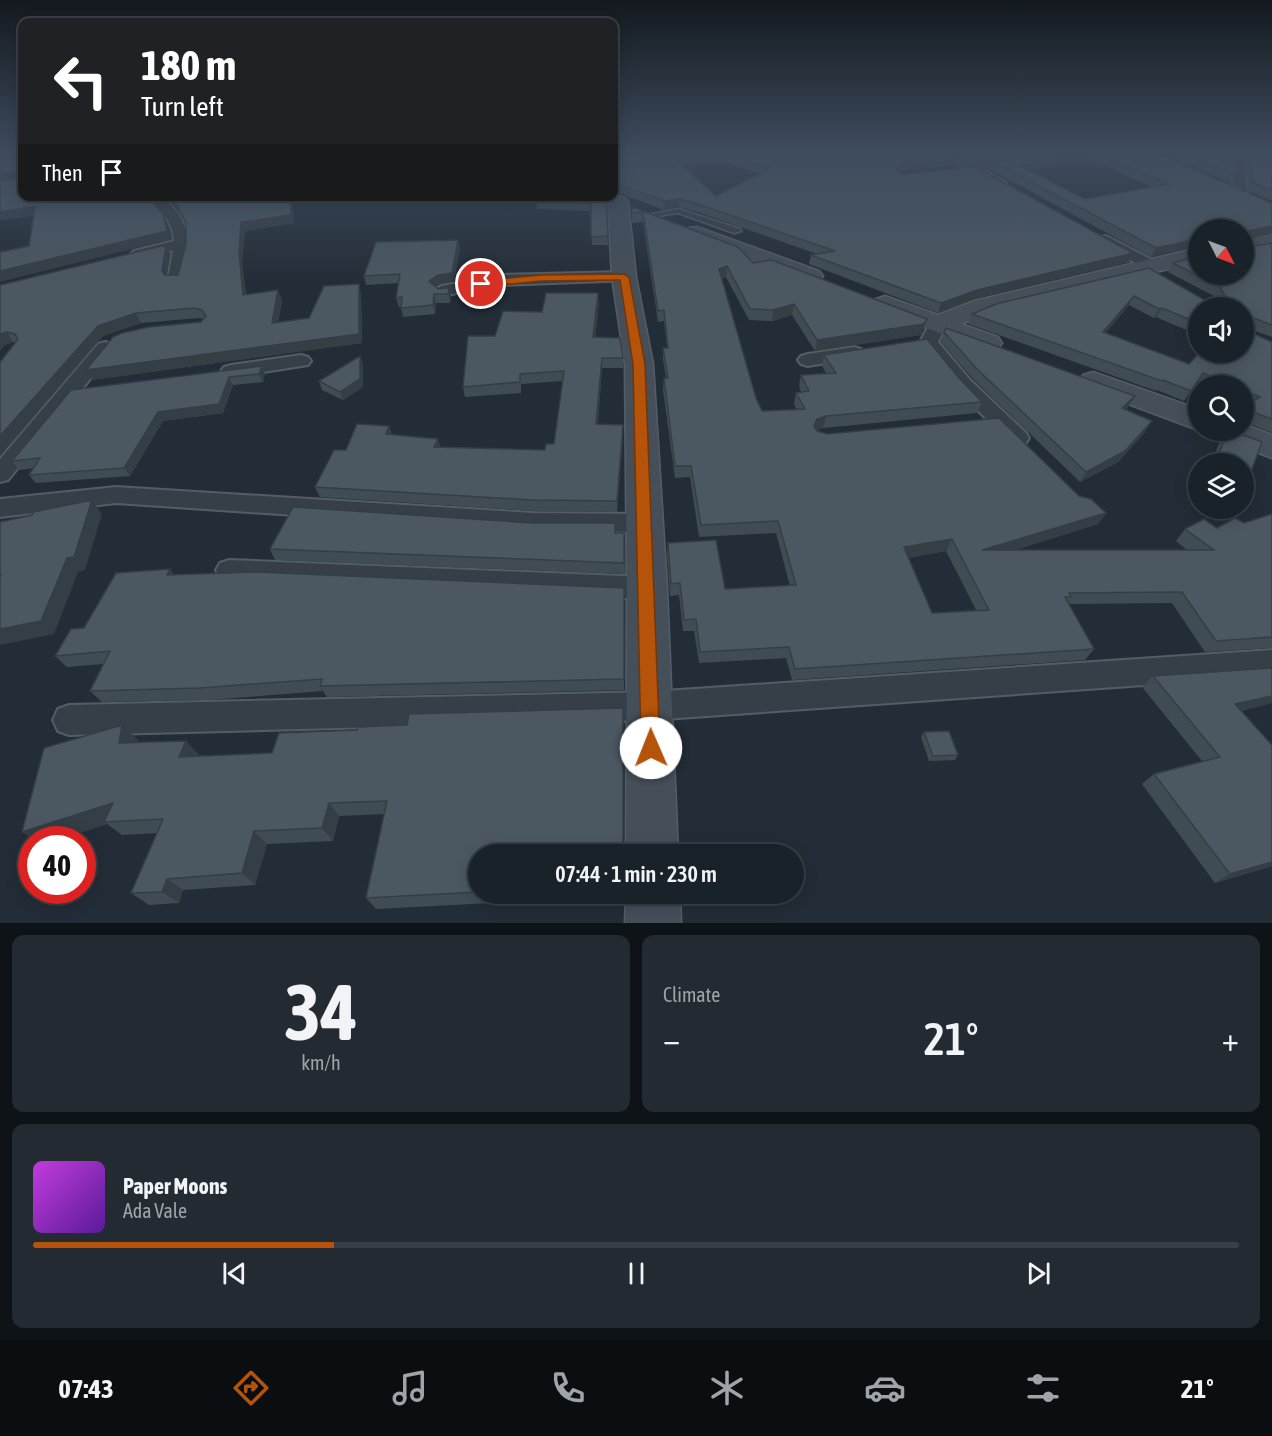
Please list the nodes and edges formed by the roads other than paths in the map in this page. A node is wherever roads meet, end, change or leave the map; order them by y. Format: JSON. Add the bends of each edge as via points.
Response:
{"nodes":[{"id":1,"x":159,"y":201,"type":"edge"},
{"id":2,"x":610,"y":201,"type":"edge"},
{"id":3,"x":613,"y":201,"type":"edge"},
{"id":4,"x":651,"y":215,"type":"junction"},
{"id":5,"x":736,"y":231,"type":"dead end"},
{"id":6,"x":1088,"y":231,"type":"edge"},
{"id":7,"x":1272,"y":242,"type":"edge"},
{"id":8,"x":181,"y":244,"type":"junction"},
{"id":9,"x":1254,"y":245,"type":"edge"},
{"id":10,"x":119,"y":258,"type":"edge"},
{"id":11,"x":1188,"y":258,"type":"edge"},
{"id":12,"x":1152,"y":270,"type":"junction"},
{"id":13,"x":624,"y":277,"type":"junction"},
{"id":14,"x":176,"y":279,"type":"edge"},
{"id":15,"x":441,"y":291,"type":"edge"},
{"id":16,"x":933,"y":333,"type":"junction"},
{"id":17,"x":117,"y":337,"type":"edge"},
{"id":18,"x":907,"y":345,"type":"edge"},
{"id":19,"x":874,"y":350,"type":"edge"},
{"id":20,"x":1014,"y":352,"type":"edge"},
{"id":21,"x":808,"y":360,"type":"dead end"},
{"id":22,"x":301,"y":361,"type":"dead end"},
{"id":23,"x":1068,"y":372,"type":"edge"},
{"id":24,"x":208,"y":375,"type":"edge"},
{"id":25,"x":92,"y":388,"type":"edge"},
{"id":26,"x":68,"y":391,"type":"junction"},
{"id":27,"x":1188,"y":416,"type":"edge"},
{"id":28,"x":1000,"y":420,"type":"junction"},
{"id":29,"x":976,"y":422,"type":"edge"},
{"id":30,"x":1254,"y":440,"type":"edge"},
{"id":31,"x":1272,"y":447,"type":"edge"},
{"id":32,"x":1032,"y":452,"type":"edge"},
{"id":33,"x":0,"y":474,"type":"edge"},
{"id":34,"x":0,"y":508,"type":"edge"},
{"id":35,"x":645,"y":523,"type":"junction"},
{"id":36,"x":229,"y":570,"type":"edge"},
{"id":37,"x":647,"y":588,"type":"junction"},
{"id":38,"x":1272,"y":663,"type":"edge"},
{"id":39,"x":650,"y":706,"type":"junction"},
{"id":40,"x":69,"y":720,"type":"dead end"},
{"id":41,"x":652,"y":844,"type":"edge"},
{"id":42,"x":653,"y":904,"type":"edge"},
{"id":43,"x":653,"y":923,"type":"edge"}],
"edges":[{"from":1,"to":8,"type":"street","via":[[179,224]]},
{"from":2,"to":13,"type":"street"},
{"from":3,"to":4,"type":"street"},
{"from":4,"to":5,"type":"lane","via":[[679,211]]},
{"from":4,"to":16,"type":"street","via":[[850,291]]},
{"from":6,"to":12,"type":"street"},
{"from":7,"to":9,"type":"street"},
{"from":8,"to":10,"type":"street"},
{"from":8,"to":14,"type":"street"},
{"from":11,"to":12,"type":"street"},
{"from":12,"to":16,"type":"street","via":[[983,306]]},
{"from":13,"to":15,"type":"street","via":[[502,280]]},
{"from":13,"to":35,"type":"street","via":[[639,364]]},
{"from":16,"to":18,"type":"street"},
{"from":16,"to":20,"type":"street"},
{"from":16,"to":28,"type":"street","via":[[963,384]]},
{"from":17,"to":26,"type":"street"},
{"from":19,"to":21,"type":"street"},
{"from":22,"to":24,"type":"street"},
{"from":23,"to":27,"type":"street"},
{"from":25,"to":26,"type":"street"},
{"from":26,"to":33,"type":"street"},
{"from":28,"to":29,"type":"street"},
{"from":28,"to":32,"type":"street"},
{"from":30,"to":31,"type":"street"},
{"from":34,"to":35,"type":"street","via":[[116,495],[534,522]]},
{"from":35,"to":37,"type":"street"},
{"from":36,"to":37,"type":"street"},
{"from":37,"to":39,"type":"street"},
{"from":38,"to":39,"type":"street"},
{"from":39,"to":40,"type":"street"},
{"from":39,"to":41,"type":"street"},
{"from":42,"to":43,"type":"street"}]}
